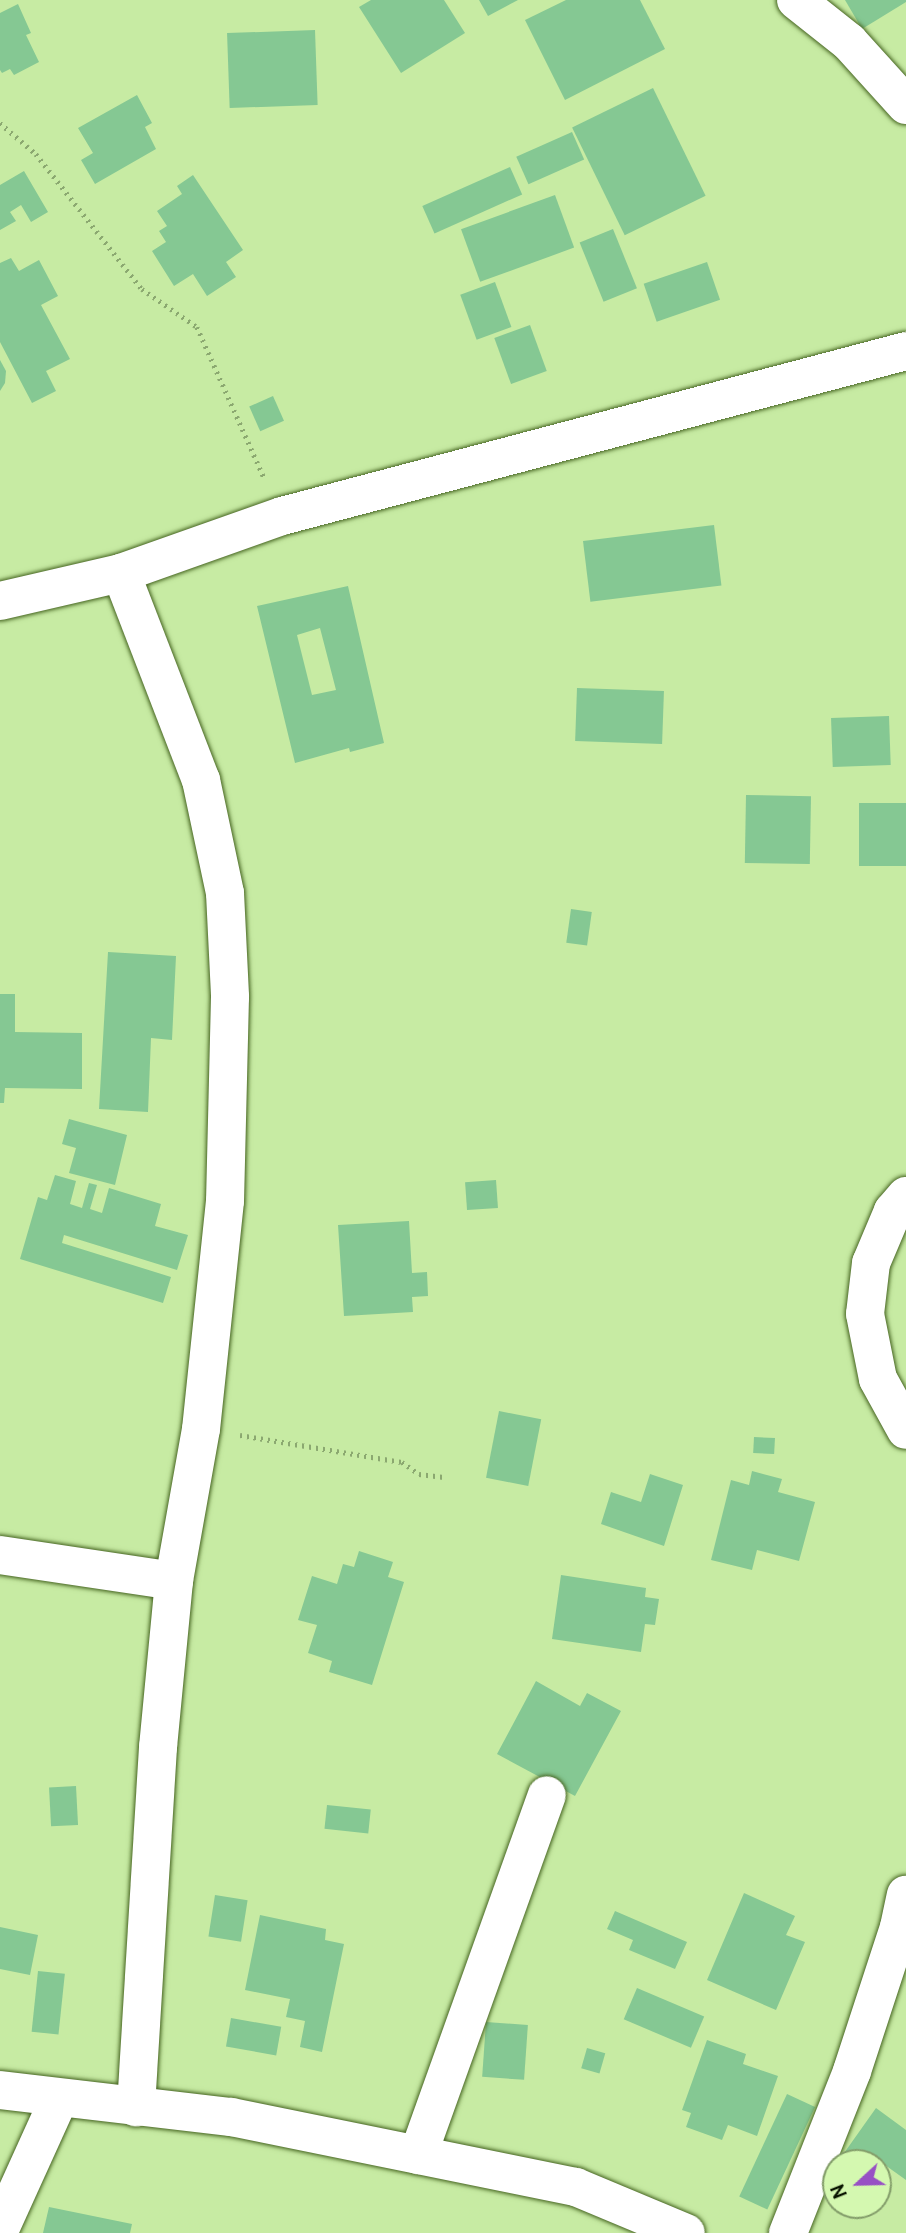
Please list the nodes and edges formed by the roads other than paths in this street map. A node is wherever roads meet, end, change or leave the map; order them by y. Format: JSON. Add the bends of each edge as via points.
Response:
{"nodes":[{"id":1,"x":796,"y":0,"type":"edge"},
{"id":2,"x":906,"y":105,"type":"edge"},
{"id":3,"x":906,"y":351,"type":"edge"},
{"id":4,"x":121,"y":572,"type":"junction"},
{"id":5,"x":0,"y":601,"type":"edge"},
{"id":6,"x":906,"y":1196,"type":"edge"},
{"id":7,"x":906,"y":1430,"type":"edge"},
{"id":8,"x":0,"y":1555,"type":"edge"},
{"id":9,"x":174,"y":1581,"type":"junction"},
{"id":10,"x":547,"y":1796,"type":"dead end"},
{"id":11,"x":906,"y":1895,"type":"edge"},
{"id":12,"x":0,"y":2090,"type":"edge"},
{"id":13,"x":59,"y":2099,"type":"junction"},
{"id":14,"x":136,"y":2107,"type":"junction"},
{"id":15,"x":418,"y":2155,"type":"junction"},
{"id":16,"x":0,"y":2229,"type":"edge"},
{"id":17,"x":686,"y":2233,"type":"edge"},
{"id":18,"x":788,"y":2233,"type":"edge"}],
"edges":[{"from":1,"to":2,"type":"street","via":[[849,42]]},
{"from":3,"to":4,"type":"street","via":[[282,516]]},
{"from":4,"to":5,"type":"street"},
{"from":4,"to":9,"type":"street","via":[[201,780],[225,893],[230,997],[225,1201],[201,1429]]},
{"from":6,"to":7,"type":"street","via":[[893,1212],[871,1263],[865,1314],[878,1379]]},
{"from":8,"to":9,"type":"street"},
{"from":9,"to":14,"type":"street"},
{"from":10,"to":15,"type":"street"},
{"from":11,"to":18,"type":"street","via":[[852,2071]]},
{"from":12,"to":13,"type":"street"},
{"from":13,"to":14,"type":"street"},
{"from":13,"to":16,"type":"street"},
{"from":14,"to":15,"type":"street","via":[[231,2117]]},
{"from":15,"to":17,"type":"street","via":[[576,2187]]}]}
